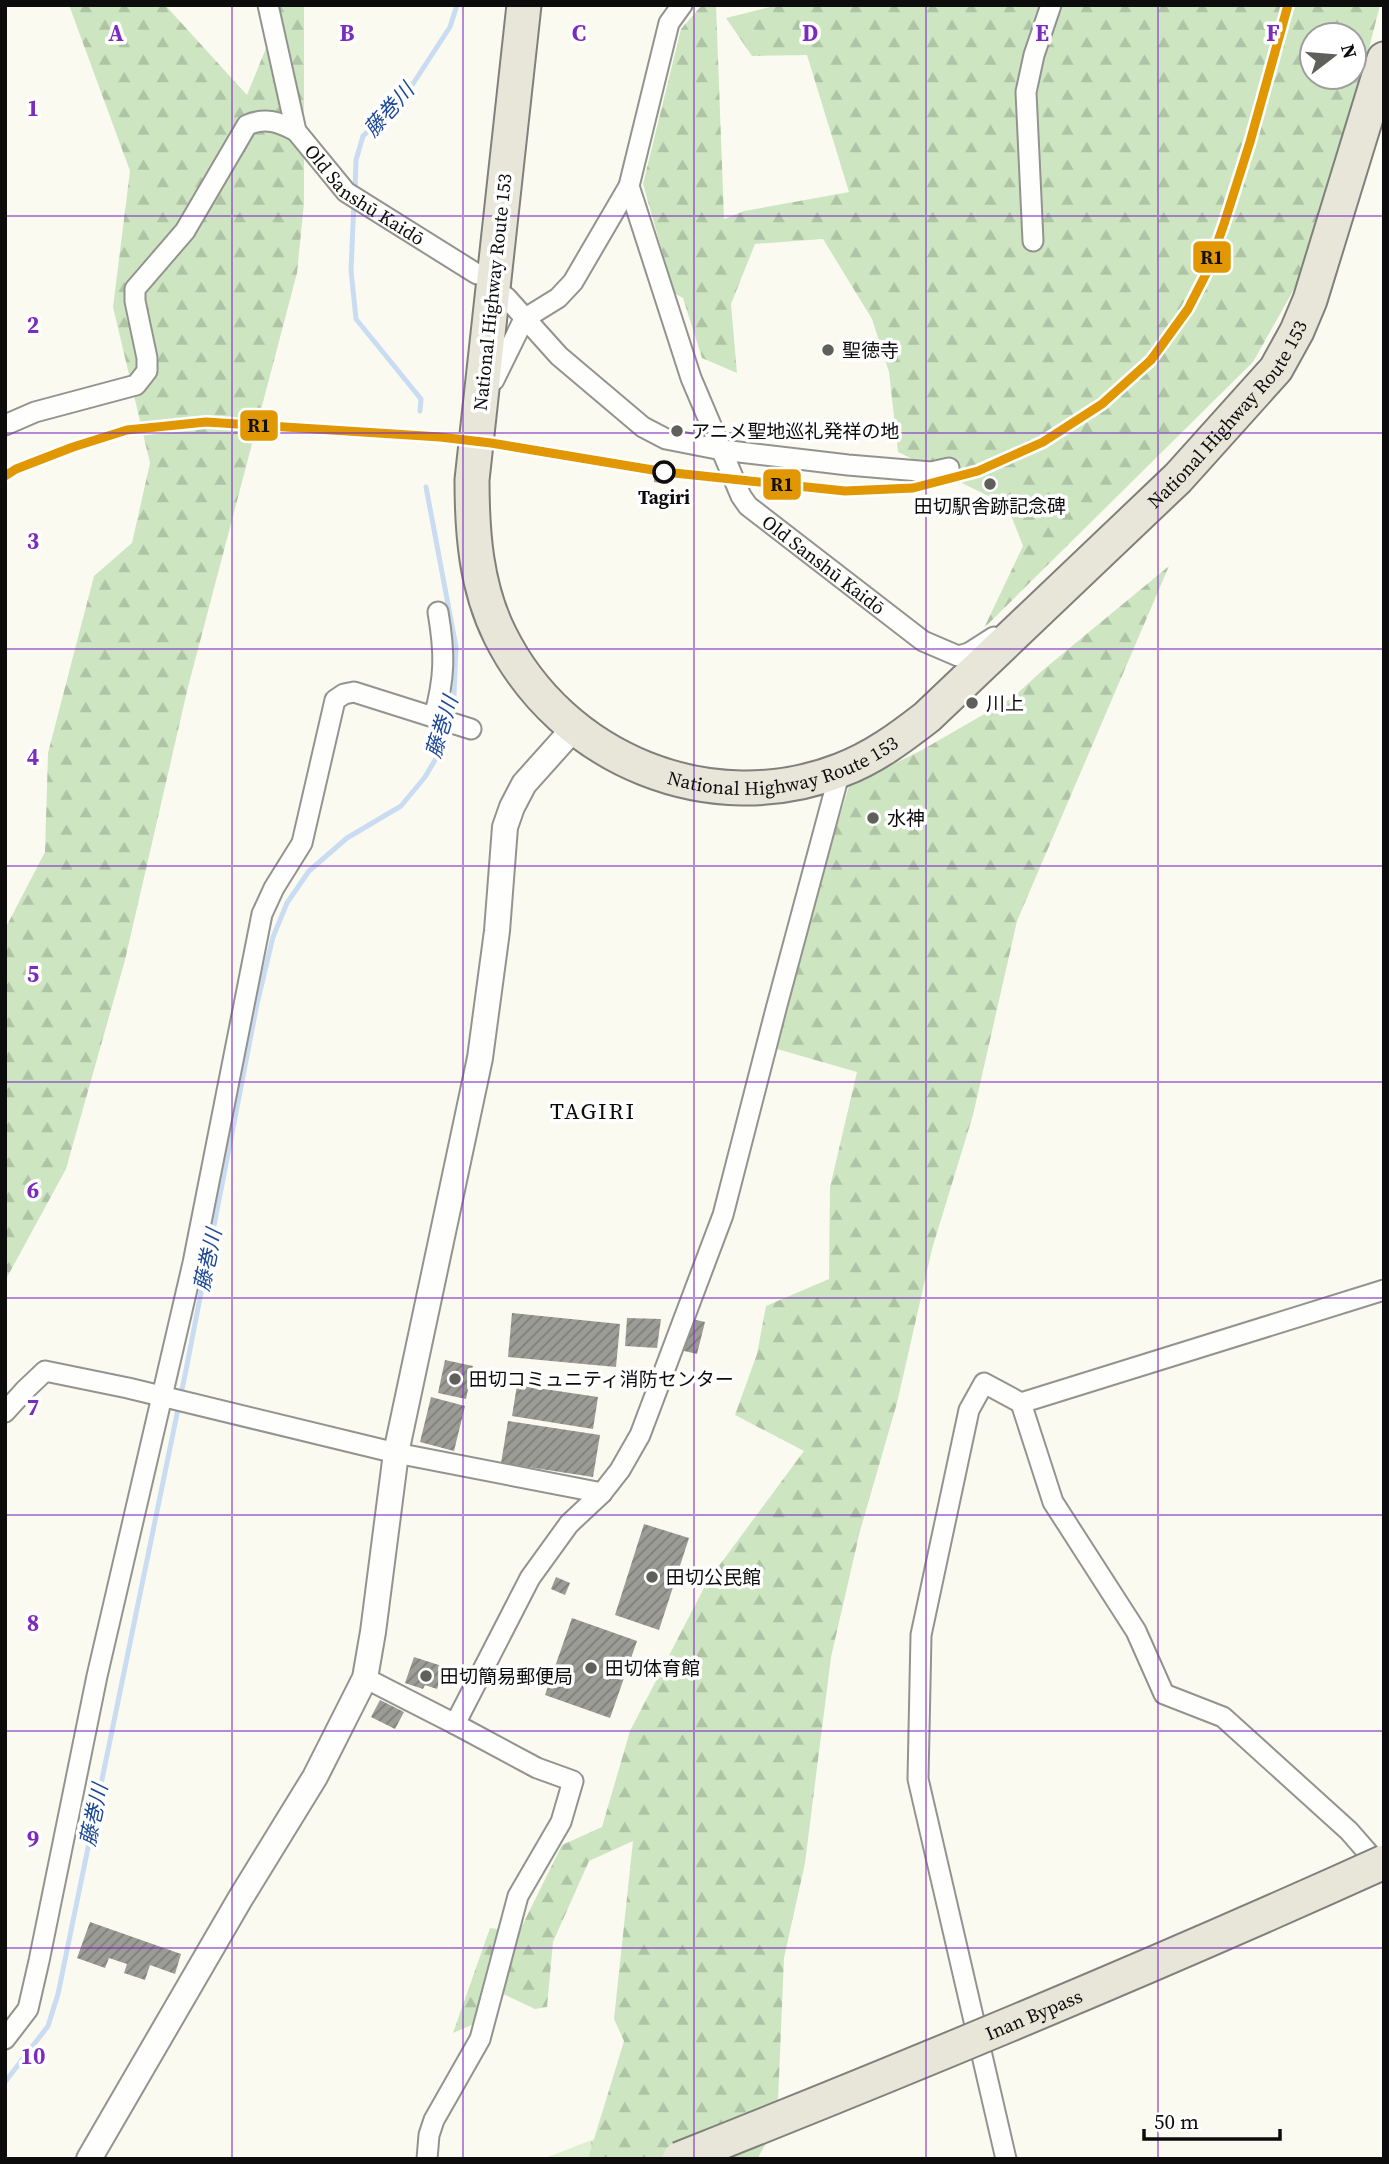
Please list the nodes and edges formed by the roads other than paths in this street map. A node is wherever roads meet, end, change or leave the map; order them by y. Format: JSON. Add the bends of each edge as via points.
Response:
{"nodes":[{"id":1,"x":268,"y":5,"type":"edge"},
{"id":2,"x":524,"y":5,"type":"edge"},
{"id":3,"x":682,"y":5,"type":"edge"},
{"id":4,"x":1051,"y":5,"type":"edge"},
{"id":5,"x":670,"y":14,"type":"edge"},
{"id":6,"x":1384,"y":59,"type":"edge"},
{"id":7,"x":296,"y":131,"type":"junction"},
{"id":8,"x":629,"y":186,"type":"junction"},
{"id":9,"x":1033,"y":241,"type":"dead end"},
{"id":10,"x":477,"y":274,"type":"dead end"},
{"id":11,"x":506,"y":297,"type":"dead end"},
{"id":12,"x":524,"y":319,"type":"junction"},
{"id":13,"x":481,"y":391,"type":"junction"},
{"id":14,"x":5,"y":425,"type":"edge"},
{"id":15,"x":722,"y":450,"type":"junction"},
{"id":16,"x":949,"y":468,"type":"dead end"},
{"id":17,"x":438,"y":612,"type":"dead end"},
{"id":18,"x":1011,"y":638,"type":"junction"},
{"id":19,"x":436,"y":718,"type":"junction"},
{"id":20,"x":465,"y":727,"type":"dead end"},
{"id":21,"x":575,"y":727,"type":"junction"},
{"id":22,"x":840,"y":771,"type":"junction"},
{"id":23,"x":1384,"y":1290,"type":"edge"},
{"id":24,"x":161,"y":1397,"type":"junction"},
{"id":25,"x":1021,"y":1403,"type":"junction"},
{"id":26,"x":5,"y":1412,"type":"edge"},
{"id":27,"x":396,"y":1453,"type":"junction"},
{"id":28,"x":602,"y":1493,"type":"junction"},
{"id":29,"x":365,"y":1678,"type":"junction"},
{"id":30,"x":454,"y":1724,"type":"junction"},
{"id":31,"x":1384,"y":1862,"type":"edge"},
{"id":32,"x":1384,"y":1871,"type":"edge"},
{"id":33,"x":5,"y":2039,"type":"edge"},
{"id":34,"x":89,"y":2159,"type":"edge"},
{"id":35,"x":427,"y":2159,"type":"edge"},
{"id":36,"x":679,"y":2159,"type":"edge"},
{"id":37,"x":1006,"y":2159,"type":"edge"}],
"edges":[{"from":1,"to":7,"type":"street","name":"Old Sanshū Kaidō"},
{"from":2,"to":13,"type":"highway","name":"National Highway Route 153"},
{"from":3,"to":5,"type":"street"},
{"from":4,"to":9,"type":"street","via":[[1026,93]]},
{"from":5,"to":8,"type":"street"},
{"from":6,"to":18,"type":"highway","name":"National Highway Route 153","via":[[1316,280],[1297,331],[1276,369],[1178,478]]},
{"from":7,"to":10,"type":"street","name":"Old Sanshū Kaidō","via":[[346,192]]},
{"from":7,"to":14,"type":"street","via":[[277,121],[247,125],[185,231],[135,289],[147,359],[147,371],[136,385],[35,412]]},
{"from":8,"to":12,"type":"street","via":[[573,282],[558,299]]},
{"from":8,"to":15,"type":"street","via":[[691,378]]},
{"from":11,"to":12,"type":"street"},
{"from":12,"to":13,"type":"street","via":[[494,380]]},
{"from":12,"to":15,"type":"street","via":[[559,356],[643,427],[666,439]]},
{"from":13,"to":21,"type":"highway","name":"National Highway Route 153","via":[[472,526],[486,599],[500,635],[526,677]]},
{"from":15,"to":16,"type":"street","via":[[931,472]]},
{"from":15,"to":18,"type":"street","name":"Old Sanshū Kaidō","via":[[748,506],[923,641],[958,656],[996,636]]},
{"from":17,"to":19,"type":"street","via":[[444,660]]},
{"from":18,"to":22,"type":"highway","name":"National Highway Route 153","via":[[927,717],[876,754]]},
{"from":19,"to":20,"type":"street"},
{"from":19,"to":24,"type":"street","via":[[354,692],[335,701],[303,843],[262,914],[193,1263]]},
{"from":21,"to":22,"type":"highway","name":"National Highway Route 153","via":[[631,762],[697,786],[754,789]]},
{"from":21,"to":27,"type":"street","via":[[523,784],[505,827],[480,1058]]},
{"from":22,"to":28,"type":"street","via":[[723,1215],[640,1435]]},
{"from":23,"to":25,"type":"street"},
{"from":24,"to":26,"type":"street","via":[[45,1371]]},
{"from":24,"to":27,"type":"street"},
{"from":24,"to":33,"type":"street","via":[[28,2009]]},
{"from":25,"to":32,"type":"street","via":[[1053,1502],[1136,1631],[1164,1694],[1223,1717],[1349,1831]]},
{"from":25,"to":37,"type":"street","via":[[984,1383],[969,1410],[921,1635],[920,1661],[918,1779]]},
{"from":27,"to":28,"type":"street"},
{"from":27,"to":29,"type":"street"},
{"from":28,"to":30,"type":"street","via":[[569,1524],[530,1578]]},
{"from":29,"to":30,"type":"street"},
{"from":29,"to":34,"type":"street","via":[[315,1777]]},
{"from":30,"to":35,"type":"street","via":[[537,1768],[573,1781],[561,1822],[519,1896],[480,2039],[434,2120]]},
{"from":31,"to":36,"type":"highway","name":"Inan Bypass","bridge":true,"via":[[1160,1961]]}]}
